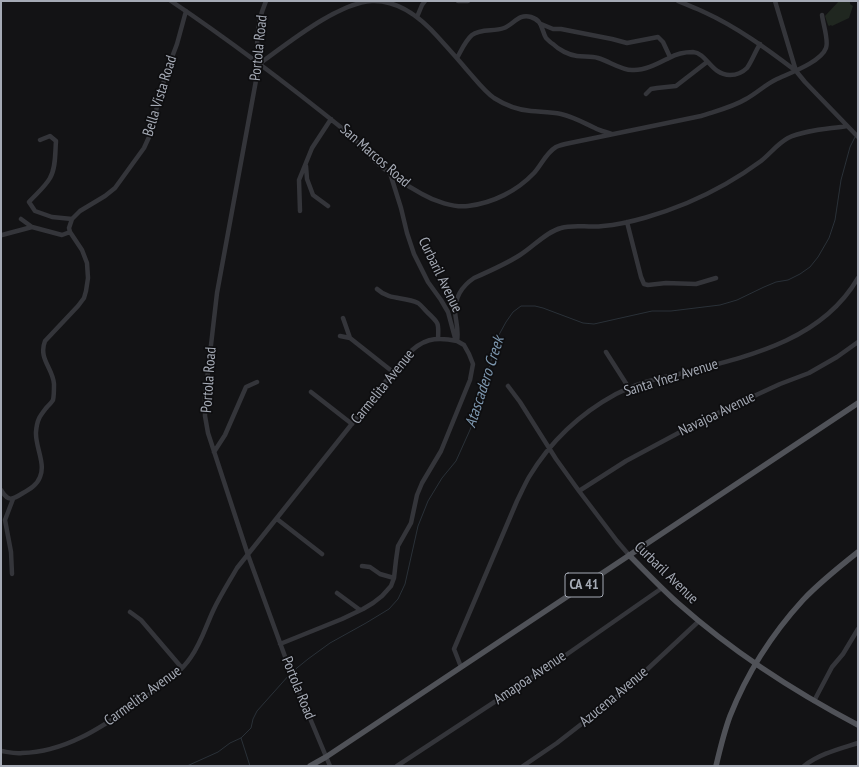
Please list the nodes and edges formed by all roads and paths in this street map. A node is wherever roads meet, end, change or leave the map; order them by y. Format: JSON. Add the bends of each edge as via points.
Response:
{"nodes":[{"id":1,"x":171,"y":1,"type":"edge"},
{"id":2,"x":266,"y":1,"type":"edge"},
{"id":3,"x":426,"y":1,"type":"edge"},
{"id":4,"x":458,"y":1,"type":"edge"},
{"id":5,"x":468,"y":1,"type":"edge"},
{"id":6,"x":678,"y":1,"type":"edge"},
{"id":7,"x":774,"y":1,"type":"edge"},
{"id":8,"x":186,"y":11,"type":"junction"},
{"id":9,"x":822,"y":15,"type":"dead end"},
{"id":10,"x":417,"y":17,"type":"junction"},
{"id":11,"x":541,"y":24,"type":"junction"},
{"id":12,"x":760,"y":44,"type":"junction"},
{"id":13,"x":670,"y":57,"type":"junction"},
{"id":14,"x":457,"y":58,"type":"junction"},
{"id":15,"x":708,"y":62,"type":"junction"},
{"id":16,"x":259,"y":64,"type":"junction"},
{"id":17,"x":796,"y":71,"type":"junction"},
{"id":18,"x":646,"y":94,"type":"dead end"},
{"id":19,"x":330,"y":119,"type":"junction"},
{"id":20,"x":847,"y":126,"type":"junction"},
{"id":21,"x":613,"y":134,"type":"junction"},
{"id":22,"x":858,"y":137,"type":"edge"},
{"id":23,"x":40,"y":140,"type":"dead end"},
{"id":24,"x":306,"y":164,"type":"junction"},
{"id":25,"x":390,"y":173,"type":"junction"},
{"id":26,"x":328,"y":206,"type":"dead end"},
{"id":27,"x":300,"y":211,"type":"dead end"},
{"id":28,"x":21,"y":219,"type":"dead end"},
{"id":29,"x":72,"y":219,"type":"junction"},
{"id":30,"x":627,"y":222,"type":"junction"},
{"id":31,"x":32,"y":227,"type":"junction"},
{"id":32,"x":70,"y":232,"type":"junction"},
{"id":33,"x":1,"y":235,"type":"edge"},
{"id":34,"x":716,"y":278,"type":"dead end"},
{"id":35,"x":858,"y":278,"type":"edge"},
{"id":36,"x":377,"y":289,"type":"dead end"},
{"id":37,"x":343,"y":318,"type":"dead end"},
{"id":38,"x":340,"y":336,"type":"dead end"},
{"id":39,"x":350,"y":338,"type":"junction"},
{"id":40,"x":438,"y":339,"type":"junction"},
{"id":41,"x":457,"y":341,"type":"junction"},
{"id":42,"x":858,"y":342,"type":"edge"},
{"id":43,"x":606,"y":352,"type":"dead end"},
{"id":44,"x":393,"y":372,"type":"junction"},
{"id":45,"x":257,"y":382,"type":"dead end"},
{"id":46,"x":508,"y":386,"type":"dead end"},
{"id":47,"x":629,"y":388,"type":"junction"},
{"id":48,"x":311,"y":392,"type":"dead end"},
{"id":49,"x":858,"y":403,"type":"edge"},
{"id":50,"x":352,"y":424,"type":"junction"},
{"id":51,"x":549,"y":449,"type":"junction"},
{"id":52,"x":214,"y":452,"type":"junction"},
{"id":53,"x":1,"y":490,"type":"edge"},
{"id":54,"x":579,"y":491,"type":"junction"},
{"id":55,"x":13,"y":499,"type":"junction"},
{"id":56,"x":276,"y":519,"type":"junction"},
{"id":57,"x":858,"y":552,"type":"edge"},
{"id":58,"x":322,"y":554,"type":"dead end"},
{"id":59,"x":248,"y":555,"type":"junction"},
{"id":60,"x":629,"y":555,"type":"junction"},
{"id":61,"x":362,"y":566,"type":"dead end"},
{"id":62,"x":12,"y":574,"type":"dead end"},
{"id":63,"x":394,"y":578,"type":"junction"},
{"id":64,"x":662,"y":588,"type":"junction"},
{"id":65,"x":337,"y":592,"type":"dead end"},
{"id":66,"x":360,"y":610,"type":"junction"},
{"id":67,"x":130,"y":612,"type":"dead end"},
{"id":68,"x":699,"y":621,"type":"junction"},
{"id":69,"x":858,"y":629,"type":"edge"},
{"id":70,"x":280,"y":644,"type":"junction"},
{"id":71,"x":756,"y":663,"type":"junction"},
{"id":72,"x":461,"y":667,"type":"junction"},
{"id":73,"x":182,"y":668,"type":"junction"},
{"id":74,"x":814,"y":701,"type":"junction"},
{"id":75,"x":858,"y":725,"type":"edge"},
{"id":76,"x":858,"y":744,"type":"edge"},
{"id":77,"x":1,"y":751,"type":"edge"},
{"id":78,"x":326,"y":757,"type":"junction"},
{"id":79,"x":310,"y":766,"type":"edge"},
{"id":80,"x":330,"y":766,"type":"edge"},
{"id":81,"x":397,"y":766,"type":"edge"},
{"id":82,"x":523,"y":766,"type":"edge"},
{"id":83,"x":716,"y":766,"type":"edge"},
{"id":84,"x":804,"y":766,"type":"edge"}],
"edges":[{"from":1,"to":8,"type":"street","name":"San Marcos Road"},
{"from":2,"to":16,"type":"street","name":"Portola Road","via":[[258,27]]},
{"from":3,"to":10,"type":"street"},
{"from":4,"to":5,"type":"street"},
{"from":6,"to":12,"type":"street","via":[[705,12]]},
{"from":7,"to":17,"type":"street"},
{"from":8,"to":16,"type":"street","name":"San Marcos Road"},
{"from":8,"to":29,"type":"street","name":"Bella Vista Road","via":[[144,148],[115,188]]},
{"from":9,"to":17,"type":"street","name":"San Marcos Road","via":[[827,43],[825,50],[818,58]]},
{"from":10,"to":14,"type":"street"},
{"from":10,"to":16,"type":"street","via":[[386,3],[371,1],[356,4],[322,20]]},
{"from":11,"to":13,"type":"street","via":[[553,29],[612,38],[627,43],[658,37]]},
{"from":11,"to":13,"type":"street","via":[[546,38],[569,54],[597,57],[629,70],[644,68]]},
{"from":11,"to":14,"type":"street","via":[[533,17],[525,16],[504,28],[478,32],[470,37]]},
{"from":12,"to":15,"type":"street","via":[[747,67],[738,74],[725,75]]},
{"from":12,"to":17,"type":"street"},
{"from":13,"to":15,"type":"street","via":[[695,52]]},
{"from":14,"to":21,"type":"street","via":[[484,89],[506,104],[525,110],[562,114]]},
{"from":15,"to":18,"type":"street","via":[[676,86],[651,89]]},
{"from":16,"to":19,"type":"street","name":"San Marcos Road"},
{"from":16,"to":52,"type":"street","name":"Portola Road","via":[[214,312],[205,406],[208,433]]},
{"from":17,"to":20,"type":"street"},
{"from":17,"to":21,"type":"street","name":"San Marcos Road","via":[[746,99],[716,111],[686,120]]},
{"from":19,"to":24,"type":"street","via":[[312,148]]},
{"from":19,"to":25,"type":"street","name":"San Marcos Road","via":[[350,134]]},
{"from":20,"to":22,"type":"street"},
{"from":20,"to":30,"type":"street","via":[[788,138],[751,168],[706,194],[655,215]]},
{"from":21,"to":25,"type":"street","name":"San Marcos Road","via":[[557,147],[547,154],[535,172],[511,192],[471,206],[458,206],[432,199]]},
{"from":23,"to":29,"type":"street","via":[[50,136],[56,141],[55,162],[51,177],[29,202],[35,211],[52,217]]},
{"from":24,"to":26,"type":"street","via":[[307,179],[313,195]]},
{"from":24,"to":27,"type":"street","via":[[299,180]]},
{"from":25,"to":41,"type":"street","name":"Curbaril Avenue","via":[[414,254],[428,282],[448,312]]},
{"from":28,"to":31,"type":"street"},
{"from":29,"to":32,"type":"street","via":[[68,228]]},
{"from":30,"to":34,"type":"street","via":[[644,284],[696,284]]},
{"from":30,"to":41,"type":"street","via":[[602,227],[560,228],[513,259],[474,278],[462,290],[456,302]]},
{"from":31,"to":32,"type":"street","via":[[62,235]]},
{"from":31,"to":33,"type":"street"},
{"from":32,"to":55,"type":"street","via":[[87,263],[86,291],[78,306],[45,341],[43,352],[54,379],[54,390],[53,399],[39,417],[36,431],[42,465],[41,476],[33,487]]},
{"from":35,"to":47,"type":"street","name":"Santa Ynez Avenue","via":[[844,298],[827,315],[794,337],[754,353]]},
{"from":36,"to":40,"type":"street","via":[[382,294],[418,304],[436,320]]},
{"from":37,"to":39,"type":"street"},
{"from":38,"to":39,"type":"street"},
{"from":39,"to":44,"type":"street"},
{"from":40,"to":41,"type":"street","name":"Carmelita Avenue"},
{"from":40,"to":44,"type":"street","name":"Carmelita Avenue","via":[[426,341],[411,350]]},
{"from":41,"to":63,"type":"street","via":[[464,345],[473,364],[470,380],[441,451],[417,495],[411,523],[398,546]]},
{"from":42,"to":54,"type":"street","name":"Navajoa Avenue","via":[[809,372],[697,423],[633,457]]},
{"from":43,"to":47,"type":"street"},
{"from":44,"to":50,"type":"street","name":"Carmelita Avenue"},
{"from":45,"to":52,"type":"street","via":[[246,387],[226,435]]},
{"from":46,"to":51,"type":"street","name":"Curbaril Avenue"},
{"from":47,"to":51,"type":"street","name":"Santa Ynez Avenue","via":[[585,414]]},
{"from":48,"to":50,"type":"street"},
{"from":49,"to":60,"type":"main road","name":"CA 41","number":"CA 41"},
{"from":50,"to":56,"type":"street","name":"Carmelita Avenue"},
{"from":51,"to":54,"type":"street","name":"Curbaril Avenue"},
{"from":51,"to":72,"type":"street","name":"Santa Ynez Avenue","via":[[529,477],[517,501],[454,649]]},
{"from":52,"to":59,"type":"street","name":"Portola Road"},
{"from":53,"to":55,"type":"street","via":[[4,496]]},
{"from":54,"to":60,"type":"street","name":"Curbaril Avenue"},
{"from":55,"to":62,"type":"street","via":[[5,520]]},
{"from":56,"to":58,"type":"street"},
{"from":56,"to":59,"type":"street","name":"Carmelita Avenue"},
{"from":57,"to":71,"type":"main road","via":[[803,600],[783,623]]},
{"from":59,"to":70,"type":"street","name":"Portola Road"},
{"from":59,"to":73,"type":"street","name":"Carmelita Avenue","via":[[225,588],[200,642]]},
{"from":60,"to":64,"type":"main road","name":"Curbaril Avenue"},
{"from":60,"to":72,"type":"main road","name":"CA 41","number":"CA 41"},
{"from":61,"to":63,"type":"street"},
{"from":63,"to":66,"type":"street","via":[[382,596]]},
{"from":64,"to":68,"type":"main road","name":"Curbaril Avenue"},
{"from":64,"to":81,"type":"street","name":"Amapoa Avenue","via":[[563,657]]},
{"from":65,"to":66,"type":"street"},
{"from":66,"to":70,"type":"street"},
{"from":67,"to":73,"type":"street","via":[[141,620]]},
{"from":68,"to":71,"type":"main road","name":"Curbaril Avenue"},
{"from":68,"to":82,"type":"street","name":"Azucena Avenue","via":[[624,691]]},
{"from":69,"to":74,"type":"street","via":[[832,667]]},
{"from":70,"to":78,"type":"street","name":"Portola Road"},
{"from":71,"to":74,"type":"main road","name":"Curbaril Avenue"},
{"from":71,"to":83,"type":"main road","via":[[730,717]]},
{"from":72,"to":78,"type":"main road","name":"CA 41","number":"CA 41"},
{"from":73,"to":77,"type":"street","name":"Carmelita Avenue","via":[[171,679],[127,710],[72,742],[36,752]]},
{"from":74,"to":75,"type":"main road","name":"Curbaril Avenue"},
{"from":76,"to":84,"type":"street","via":[[821,755]]},
{"from":78,"to":79,"type":"main road","name":"CA 41","number":"CA 41"},
{"from":78,"to":80,"type":"street","name":"Portola Road"}]}
